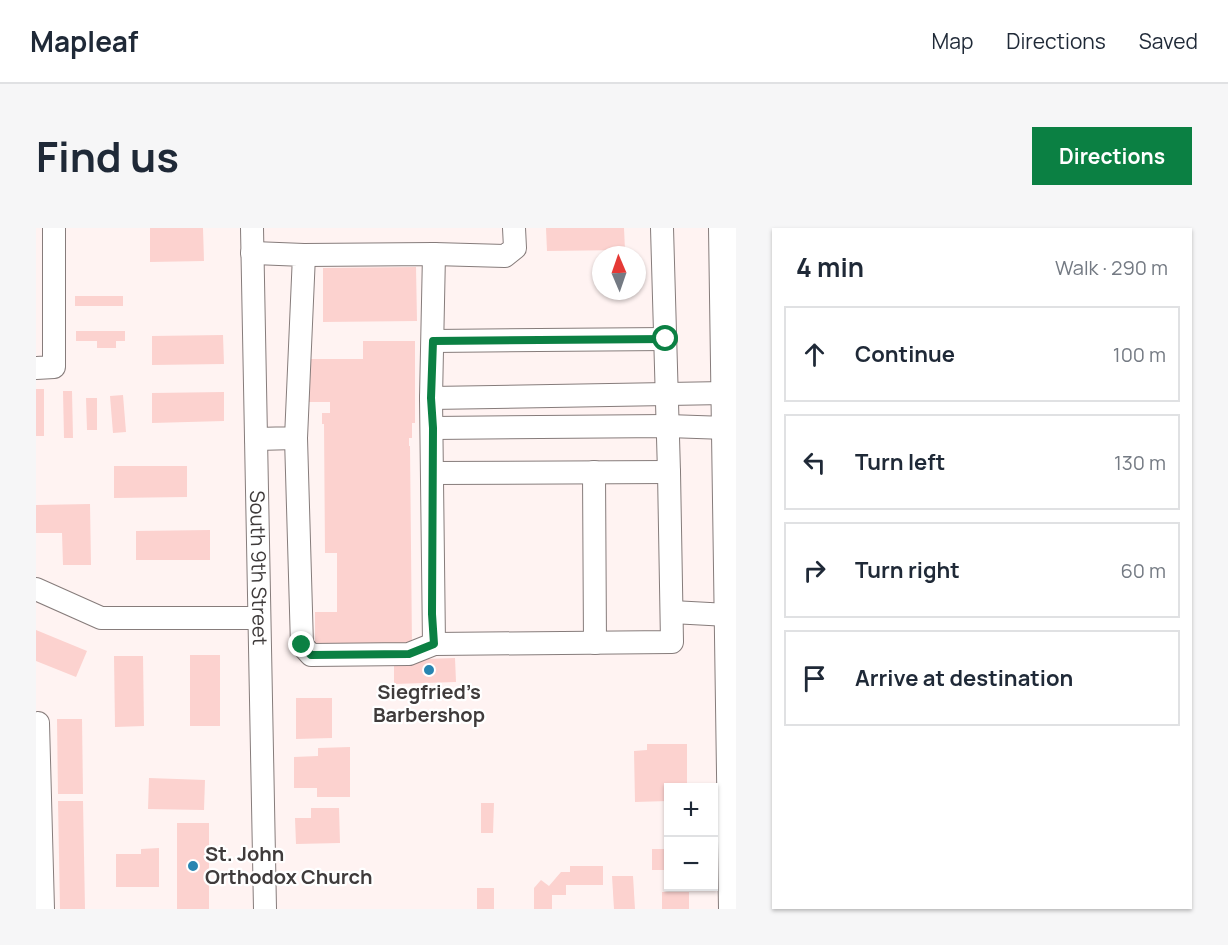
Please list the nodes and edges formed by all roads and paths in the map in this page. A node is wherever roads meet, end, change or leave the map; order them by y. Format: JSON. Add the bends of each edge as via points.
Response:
{"nodes":[{"id":1,"x":54,"y":228,"type":"edge"},
{"id":2,"x":252,"y":228,"type":"edge"},
{"id":3,"x":514,"y":228,"type":"edge"},
{"id":4,"x":662,"y":228,"type":"edge"},
{"id":5,"x":723,"y":228,"type":"edge"},
{"id":6,"x":252,"y":253,"type":"junction"},
{"id":7,"x":434,"y":254,"type":"junction"},
{"id":8,"x":304,"y":255,"type":"junction"},
{"id":9,"x":666,"y":339,"type":"junction"},
{"id":10,"x":433,"y":341,"type":"junction"},
{"id":11,"x":36,"y":368,"type":"edge"},
{"id":12,"x":725,"y":393,"type":"junction"},
{"id":13,"x":667,"y":394,"type":"junction"},
{"id":14,"x":431,"y":398,"type":"junction"},
{"id":15,"x":668,"y":426,"type":"junction"},
{"id":16,"x":433,"y":428,"type":"junction"},
{"id":17,"x":726,"y":428,"type":"junction"},
{"id":18,"x":297,"y":438,"type":"junction"},
{"id":19,"x":256,"y":439,"type":"junction"},
{"id":20,"x":594,"y":472,"type":"junction"},
{"id":21,"x":669,"y":472,"type":"junction"},
{"id":22,"x":432,"y":473,"type":"junction"},
{"id":23,"x":36,"y":589,"type":"edge"},
{"id":24,"x":672,"y":612,"type":"junction"},
{"id":25,"x":728,"y":615,"type":"junction"},
{"id":26,"x":260,"y":618,"type":"junction"},
{"id":27,"x":595,"y":643,"type":"junction"},
{"id":28,"x":434,"y":644,"type":"junction"},
{"id":29,"x":38,"y":723,"type":"dead end"},
{"id":30,"x":733,"y":778,"type":"edge"},
{"id":31,"x":43,"y":909,"type":"edge"},
{"id":32,"x":265,"y":909,"type":"edge"},
{"id":33,"x":733,"y":909,"type":"edge"}],
"edges":[{"from":1,"to":11,"type":"street","via":[[54,367]]},
{"from":2,"to":6,"type":"street","name":"South 9th Street"},
{"from":3,"to":7,"type":"street","via":[[515,248],[505,256]]},
{"from":4,"to":9,"type":"street"},
{"from":5,"to":12,"type":"main road"},
{"from":6,"to":8,"type":"street"},
{"from":6,"to":19,"type":"street","name":"South 9th Street"},
{"from":7,"to":8,"type":"street"},
{"from":7,"to":10,"type":"street"},
{"from":8,"to":18,"type":"street"},
{"from":9,"to":10,"type":"street"},
{"from":9,"to":13,"type":"street"},
{"from":10,"to":14,"type":"street"},
{"from":12,"to":13,"type":"street"},
{"from":12,"to":17,"type":"main road"},
{"from":13,"to":14,"type":"street"},
{"from":13,"to":15,"type":"street"},
{"from":14,"to":16,"type":"street"},
{"from":15,"to":16,"type":"street"},
{"from":15,"to":17,"type":"street"},
{"from":15,"to":21,"type":"street"},
{"from":16,"to":22,"type":"street"},
{"from":17,"to":25,"type":"main road"},
{"from":18,"to":19,"type":"street"},
{"from":18,"to":28,"type":"street","via":[[302,645],[311,655],[409,654]]},
{"from":19,"to":26,"type":"street","name":"South 9th Street"},
{"from":20,"to":21,"type":"street"},
{"from":20,"to":22,"type":"street"},
{"from":20,"to":27,"type":"street"},
{"from":21,"to":24,"type":"street"},
{"from":22,"to":28,"type":"street"},
{"from":23,"to":26,"type":"street","via":[[100,618]]},
{"from":24,"to":25,"type":"street"},
{"from":24,"to":27,"type":"street","via":[[672,642]]},
{"from":25,"to":30,"type":"main road"},
{"from":26,"to":32,"type":"street","name":"South 9th Street"},
{"from":27,"to":28,"type":"street"},
{"from":29,"to":31,"type":"street"},
{"from":30,"to":33,"type":"main road"}]}
